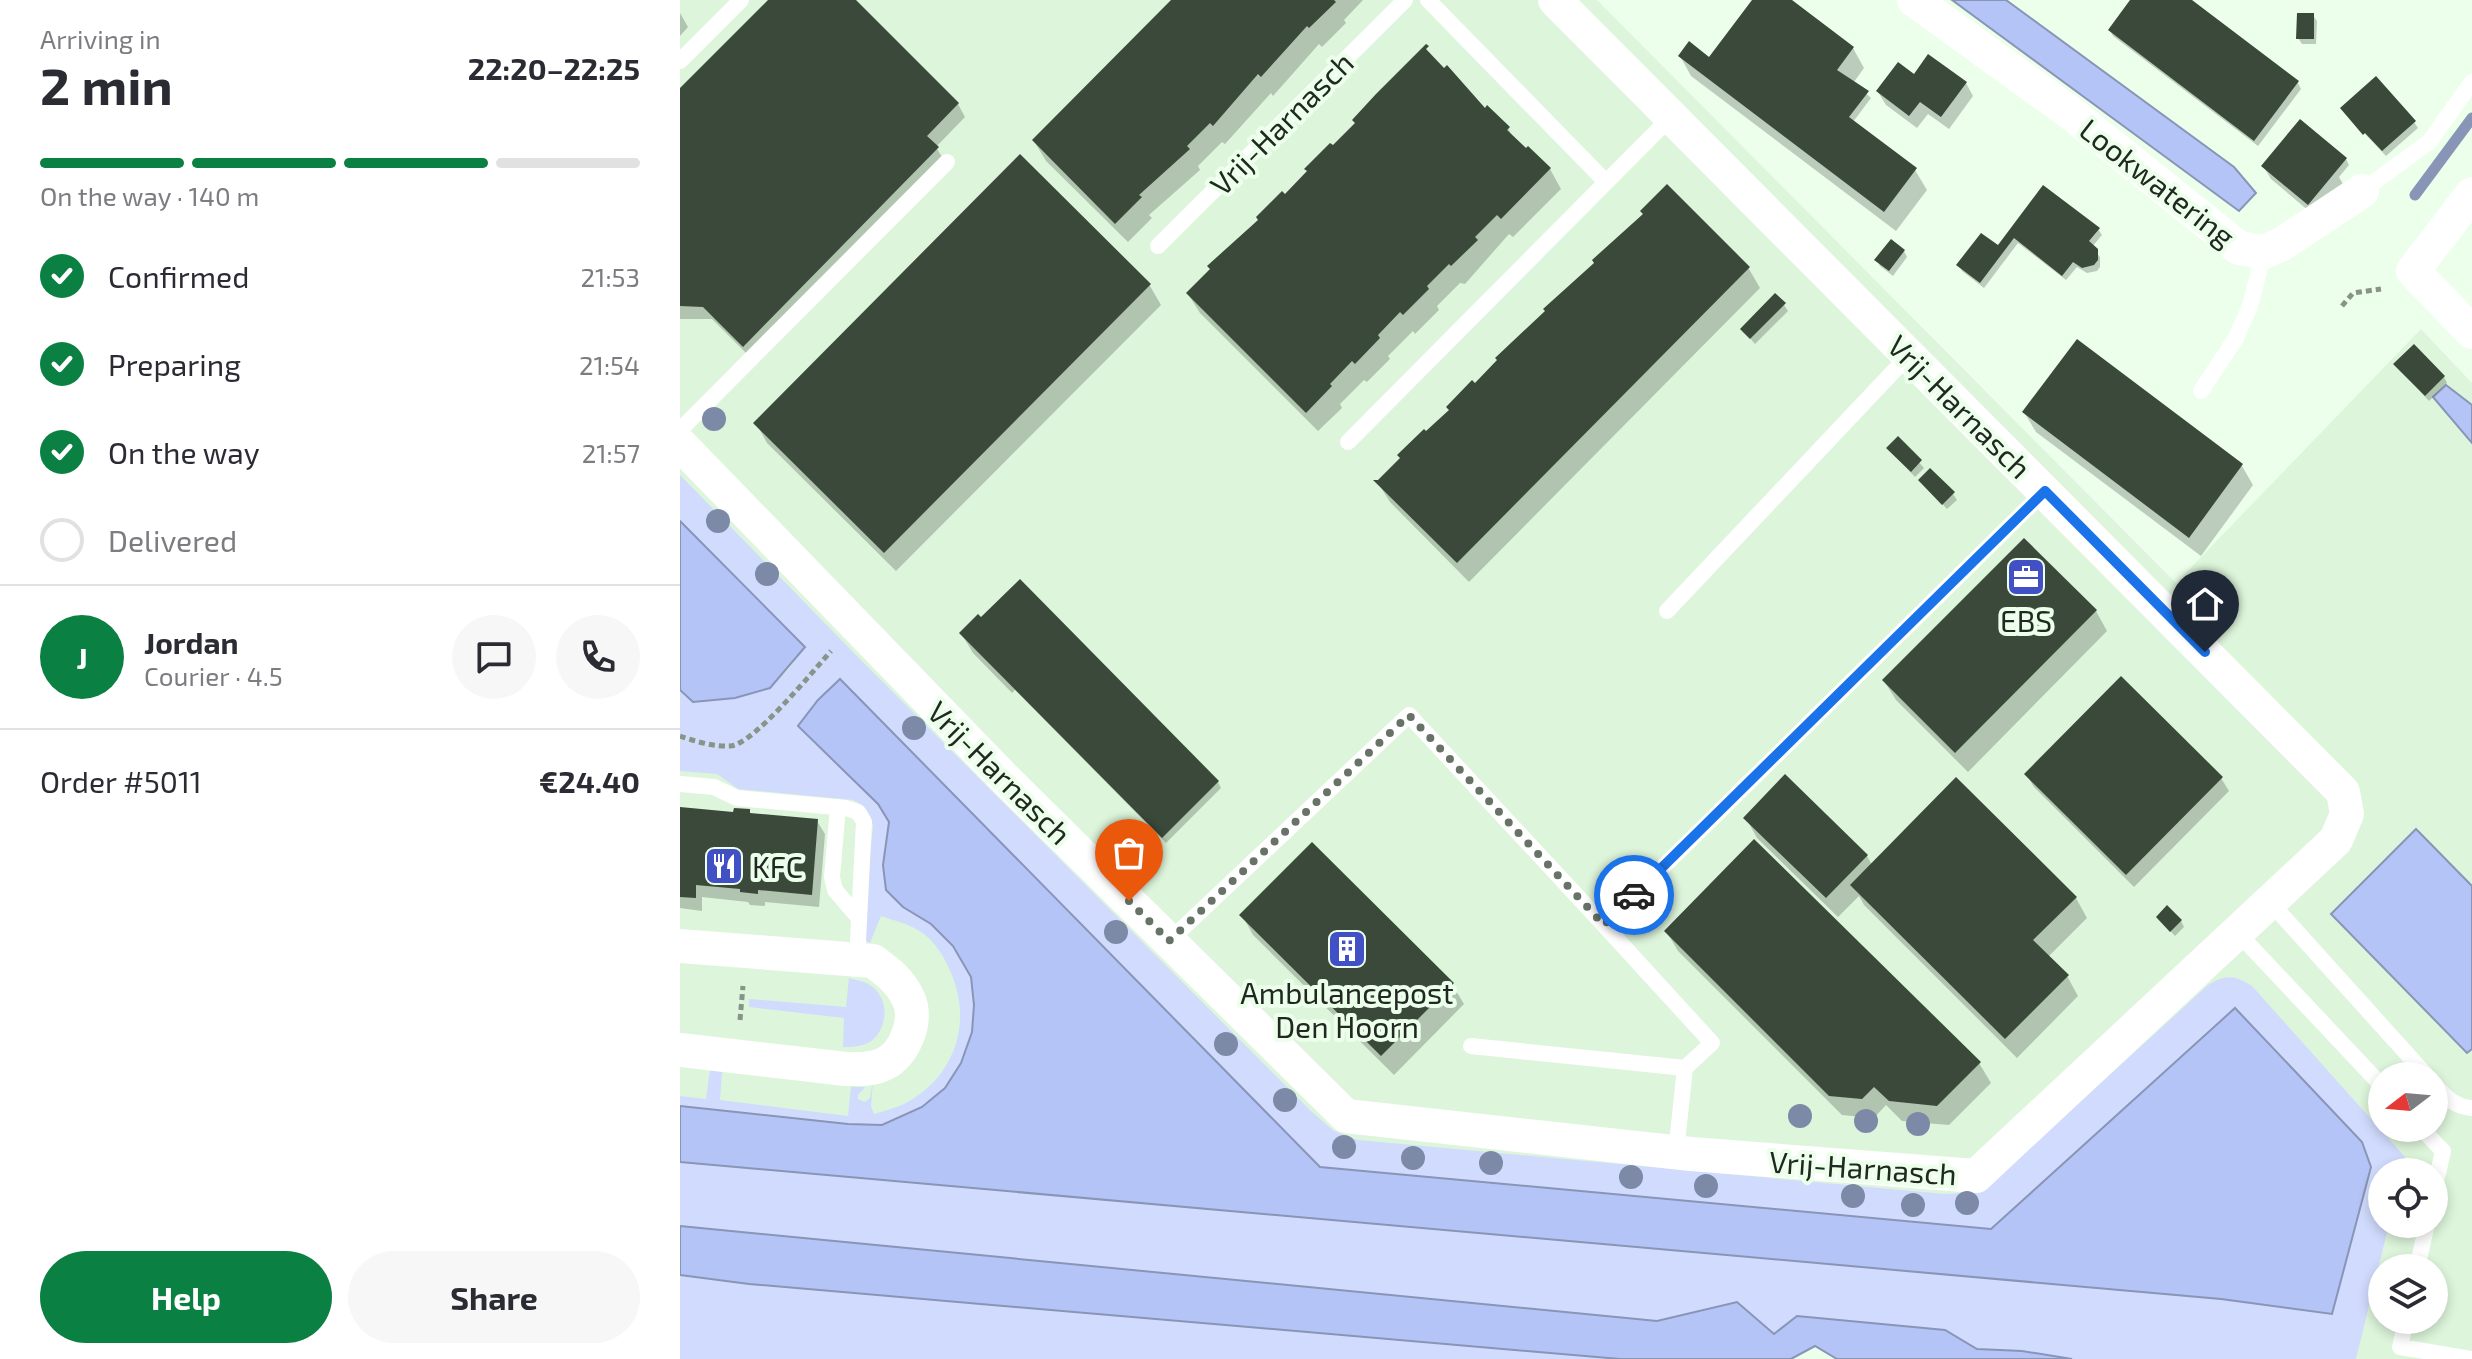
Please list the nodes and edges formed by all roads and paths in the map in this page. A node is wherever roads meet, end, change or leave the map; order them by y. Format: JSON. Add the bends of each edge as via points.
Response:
{"nodes":[{"id":1,"x":741,"y":0,"type":"edge"},
{"id":2,"x":1405,"y":0,"type":"edge"},
{"id":3,"x":1428,"y":0,"type":"edge"},
{"id":4,"x":1555,"y":0,"type":"edge"},
{"id":5,"x":1914,"y":0,"type":"edge"},
{"id":6,"x":680,"y":61,"type":"edge"},
{"id":7,"x":2472,"y":82,"type":"edge"},
{"id":8,"x":1672,"y":116,"type":"junction"},
{"id":9,"x":947,"y":162,"type":"dead end"},
{"id":10,"x":1606,"y":182,"type":"junction"},
{"id":11,"x":2362,"y":191,"type":"joint"},
{"id":12,"x":2472,"y":194,"type":"edge"},
{"id":13,"x":1158,"y":246,"type":"dead end"},
{"id":14,"x":2264,"y":252,"type":"junction"},
{"id":15,"x":2413,"y":271,"type":"junction"},
{"id":16,"x":2342,"y":306,"type":"dead end"},
{"id":17,"x":2472,"y":332,"type":"edge"},
{"id":18,"x":1909,"y":355,"type":"junction"},
{"id":19,"x":2201,"y":391,"type":"dead end"},
{"id":20,"x":680,"y":430,"type":"edge"},
{"id":21,"x":1348,"y":442,"type":"dead end"},
{"id":22,"x":680,"y":444,"type":"edge"},
{"id":23,"x":2045,"y":491,"type":"junction"},
{"id":24,"x":1667,"y":611,"type":"dead end"},
{"id":25,"x":856,"y":624,"type":"junction"},
{"id":26,"x":680,"y":736,"type":"edge"},
{"id":27,"x":680,"y":784,"type":"edge"},
{"id":28,"x":838,"y":807,"type":"junction"},
{"id":29,"x":2270,"y":902,"type":"junction"},
{"id":30,"x":858,"y":917,"type":"junction"},
{"id":31,"x":1604,"y":925,"type":"junction"},
{"id":32,"x":2238,"y":933,"type":"junction"},
{"id":33,"x":1169,"y":941,"type":"junction"},
{"id":34,"x":680,"y":946,"type":"edge"},
{"id":35,"x":745,"y":951,"type":"junction"},
{"id":36,"x":857,"y":960,"type":"junction"},
{"id":37,"x":1471,"y":1046,"type":"dead end"},
{"id":38,"x":680,"y":1050,"type":"edge"},
{"id":39,"x":737,"y":1057,"type":"junction"},
{"id":40,"x":2414,"y":1062,"type":"edge"},
{"id":41,"x":1685,"y":1068,"type":"junction"},
{"id":42,"x":2368,"y":1071,"type":"edge"},
{"id":43,"x":2448,"y":1100,"type":"edge"},
{"id":44,"x":2472,"y":1108,"type":"edge"},
{"id":45,"x":1676,"y":1152,"type":"junction"},
{"id":46,"x":2403,"y":1334,"type":"edge"},
{"id":47,"x":2472,"y":1359,"type":"edge"}],
"edges":[{"from":1,"to":6,"type":"lane"},
{"from":2,"to":13,"type":"lane","name":"Vrij-Harnasch"},
{"from":3,"to":10,"type":"lane"},
{"from":4,"to":8,"type":"street","name":"Vrij-Harnasch"},
{"from":5,"to":14,"type":"street","name":"Lookwatering","via":[[2068,111],[2239,248]]},
{"from":7,"to":11,"type":"lane","name":"Lookwatering","via":[[2429,142]]},
{"from":8,"to":10,"type":"lane"},
{"from":8,"to":18,"type":"street","name":"Vrij-Harnasch"},
{"from":9,"to":20,"type":"lane"},
{"from":10,"to":21,"type":"lane"},
{"from":11,"to":14,"type":"street","name":"Lookwatering"},
{"from":12,"to":15,"type":"street"},
{"from":14,"to":19,"type":"lane","via":[[2236,338]]},
{"from":15,"to":16,"type":"path","via":[[2390,288],[2353,293]]},
{"from":15,"to":17,"type":"street"},
{"from":18,"to":23,"type":"street","name":"Vrij-Harnasch"},
{"from":18,"to":24,"type":"lane"},
{"from":22,"to":25,"type":"street","name":"Vrij-Harnasch"},
{"from":23,"to":29,"type":"street","name":"Vrij-Harnasch","via":[[2343,792],[2347,814],[2336,840]]},
{"from":23,"to":31,"type":"lane"},
{"from":25,"to":26,"type":"path","via":[[744,741],[731,746]]},
{"from":25,"to":33,"type":"street","name":"Vrij-Harnasch"},
{"from":27,"to":28,"type":"lane","via":[[714,787],[737,798]]},
{"from":28,"to":30,"type":"lane","via":[[832,877],[835,890]]},
{"from":28,"to":30,"type":"lane","via":[[858,812],[864,822]]},
{"from":29,"to":32,"type":"street","name":"Vrij-Harnasch"},
{"from":29,"to":40,"type":"lane"},
{"from":30,"to":36,"type":"lane"},
{"from":31,"to":33,"type":"lane","via":[[1409,715]]},
{"from":31,"to":41,"type":"lane","via":[[1712,1043]]},
{"from":32,"to":42,"type":"lane"},
{"from":32,"to":45,"type":"street","name":"Vrij-Harnasch","via":[[1976,1176]]},
{"from":33,"to":45,"type":"street","name":"Vrij-Harnasch","via":[[1346,1116]]},
{"from":34,"to":35,"type":"street"},
{"from":35,"to":36,"type":"street"},
{"from":35,"to":39,"type":"path"},
{"from":36,"to":39,"type":"street","via":[[873,961],[896,978],[910,1001],[912,1024],[900,1051],[885,1064],[867,1069]]},
{"from":37,"to":41,"type":"lane"},
{"from":38,"to":39,"type":"street"},
{"from":41,"to":45,"type":"lane"},
{"from":43,"to":44,"type":"lane"},
{"from":46,"to":47,"type":"lane","via":[[2400,1347]]}]}
